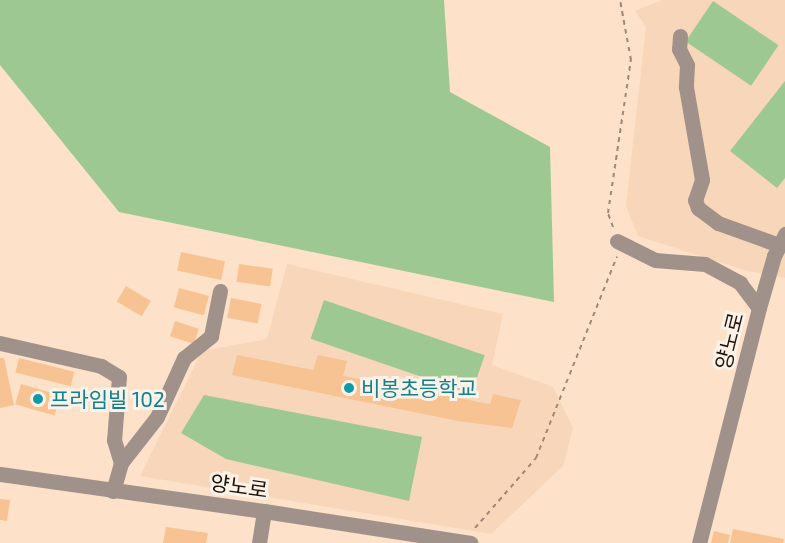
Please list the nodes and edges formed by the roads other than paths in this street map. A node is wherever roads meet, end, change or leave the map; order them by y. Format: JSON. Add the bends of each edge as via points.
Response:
{"nodes":[{"id":1,"x":680,"y":36,"type":"dead end"},
{"id":2,"x":782,"y":240,"type":"edge"},
{"id":3,"x":617,"y":241,"type":"road end"},
{"id":4,"x":220,"y":291,"type":"dead end"},
{"id":5,"x":759,"y":308,"type":"junction"},
{"id":6,"x":0,"y":343,"type":"edge"},
{"id":7,"x":121,"y":463,"type":"junction"},
{"id":8,"x":0,"y":474,"type":"edge"},
{"id":9,"x":113,"y":490,"type":"junction"},
{"id":10,"x":264,"y":511,"type":"junction"},
{"id":11,"x":467,"y":542,"type":"edge"},
{"id":12,"x":258,"y":543,"type":"edge"},
{"id":13,"x":699,"y":543,"type":"edge"}],
"edges":[{"from":1,"to":2,"type":"street","via":[[702,180],[695,200],[698,208],[718,223]]},
{"from":2,"to":5,"type":"street"},
{"from":3,"to":5,"type":"street","name":"양노로","via":[[655,260],[705,264],[740,283]]},
{"from":4,"to":7,"type":"street","via":[[211,336],[184,358],[157,417]]},
{"from":5,"to":13,"type":"street","name":"양노로"},
{"from":6,"to":7,"type":"street","via":[[101,366],[119,377],[114,440]]},
{"from":7,"to":9,"type":"street"},
{"from":8,"to":9,"type":"street","name":"양노로"},
{"from":9,"to":10,"type":"street","name":"양노로"},
{"from":10,"to":11,"type":"street","name":"양노로"},
{"from":10,"to":12,"type":"street"}]}
